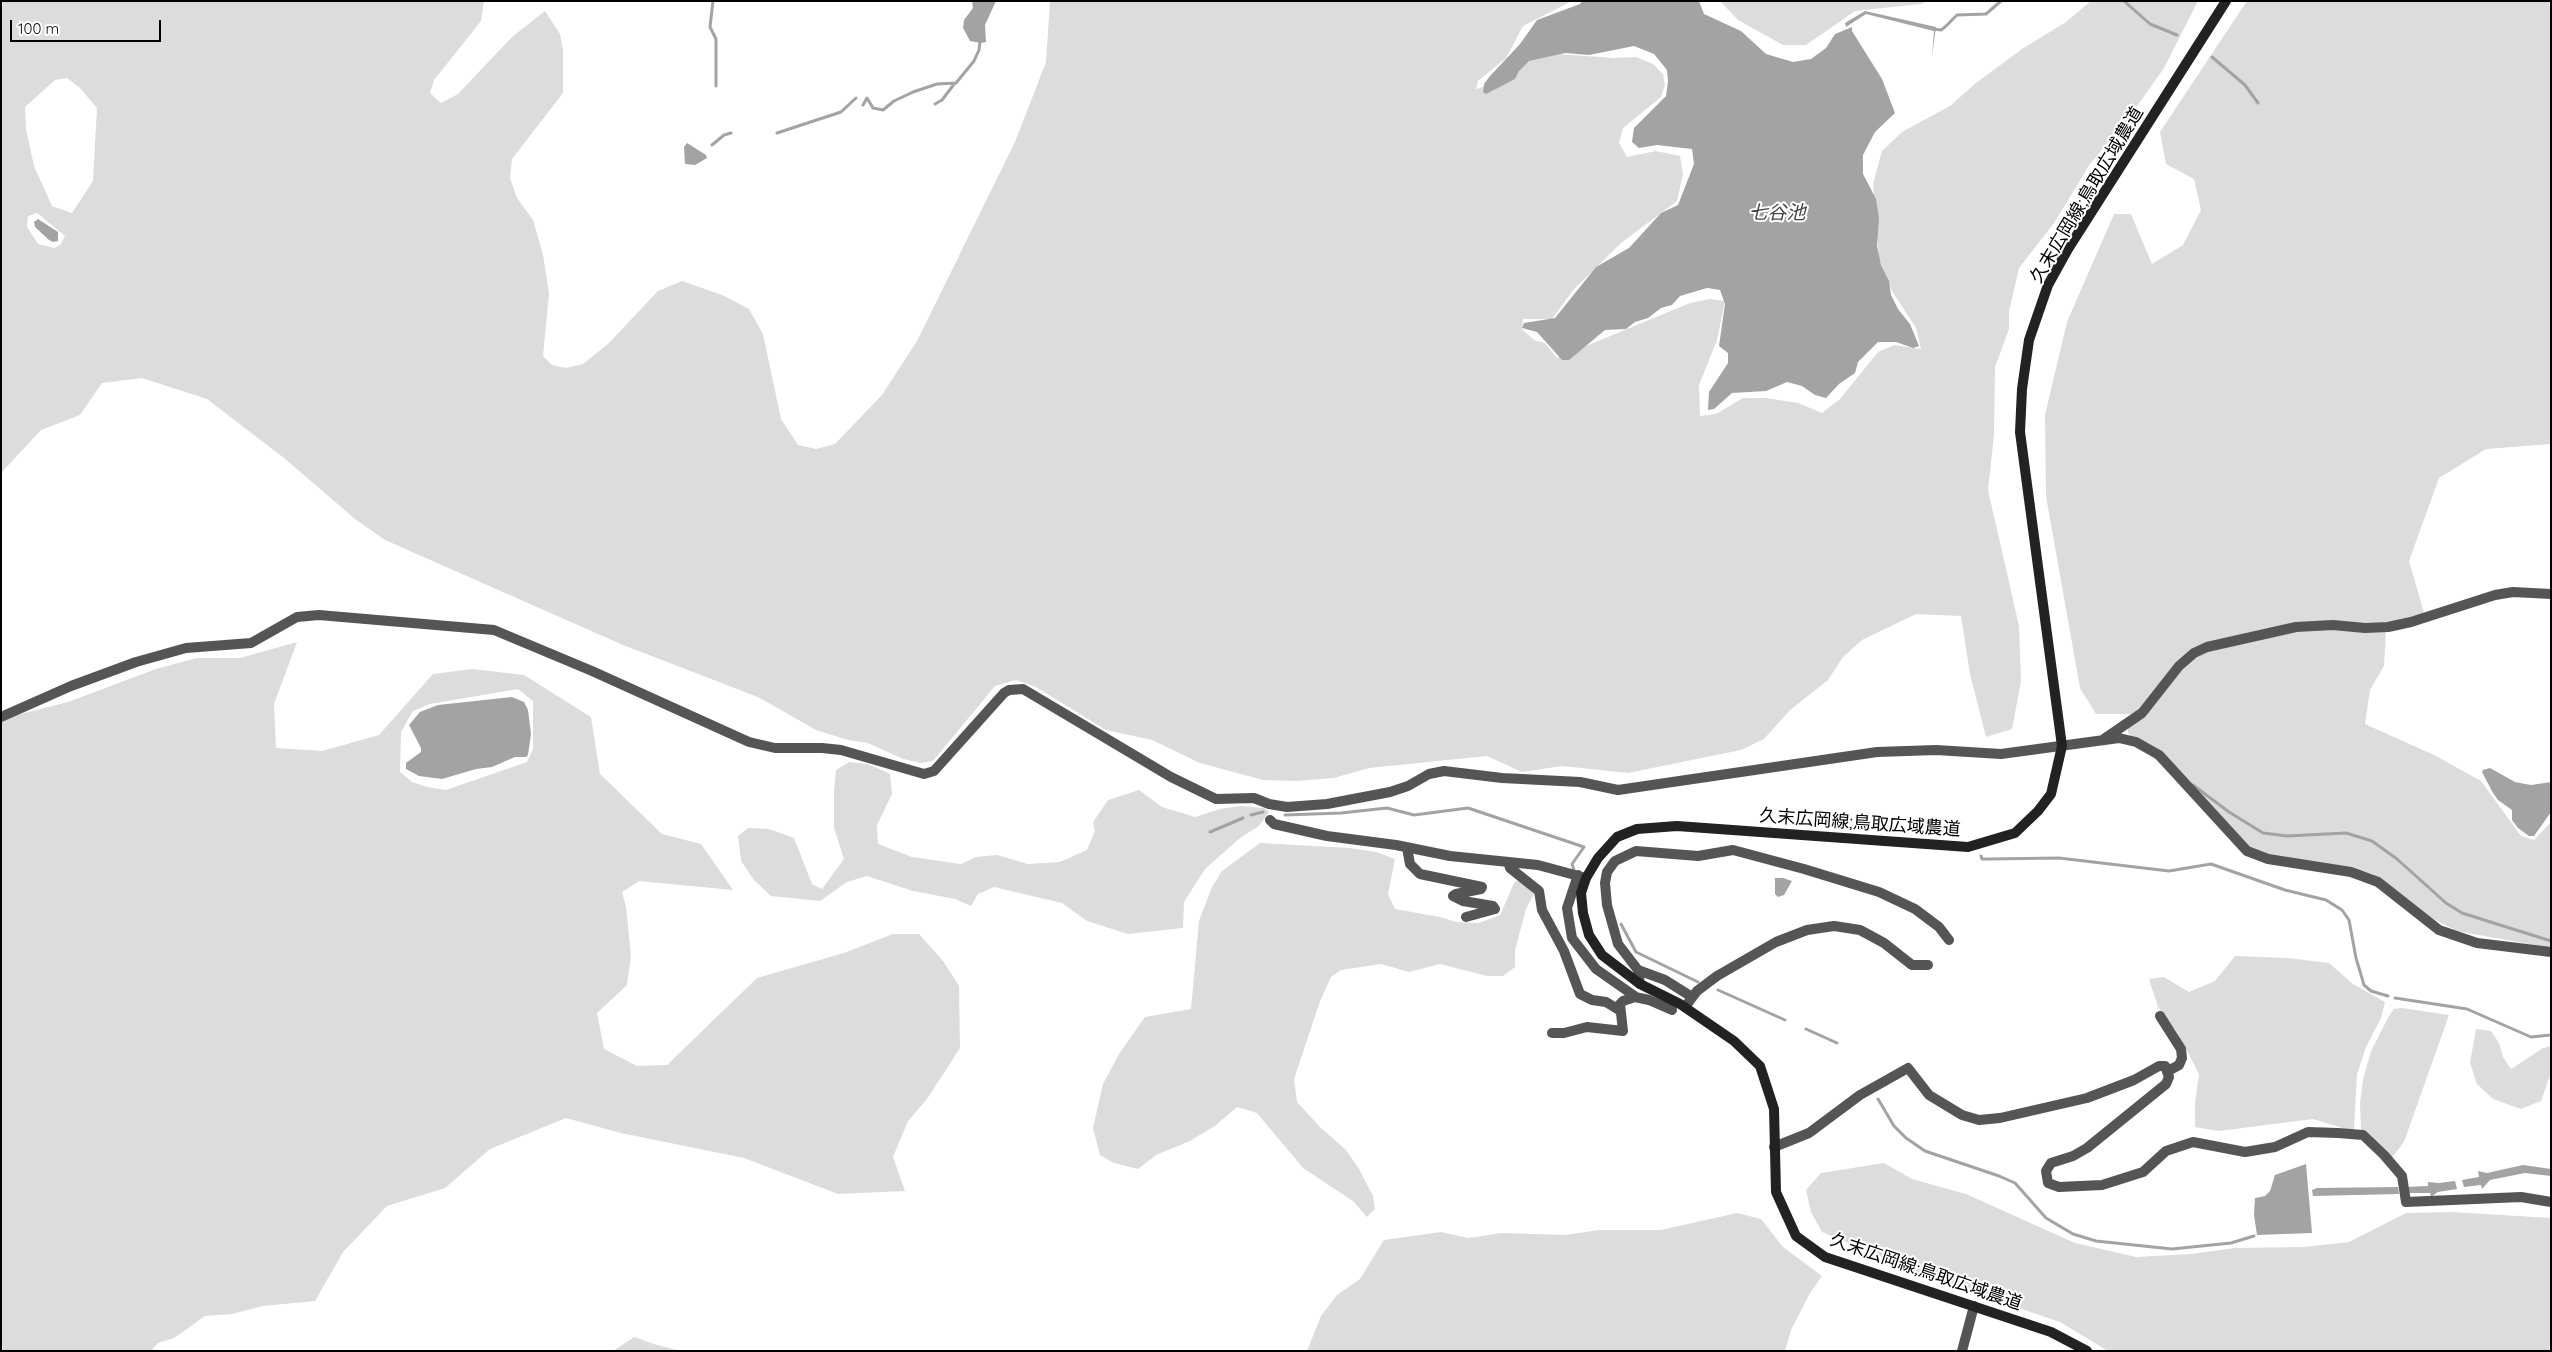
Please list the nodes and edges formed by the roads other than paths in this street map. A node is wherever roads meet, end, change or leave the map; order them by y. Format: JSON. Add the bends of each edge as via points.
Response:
{"nodes":[{"id":1,"x":2226,"y":1,"type":"edge"},
{"id":2,"x":2551,"y":594,"type":"edge"},
{"id":3,"x":1,"y":717,"type":"edge"},
{"id":4,"x":2103,"y":740,"type":"junction"},
{"id":5,"x":2062,"y":746,"type":"junction"},
{"id":6,"x":1270,"y":820,"type":"dead end"},
{"id":7,"x":1407,"y":848,"type":"junction"},
{"id":8,"x":1508,"y":862,"type":"junction"},
{"id":9,"x":1582,"y":876,"type":"junction"},
{"id":10,"x":1466,"y":917,"type":"dead end"},
{"id":11,"x":1949,"y":940,"type":"dead end"},
{"id":12,"x":2551,"y":952,"type":"edge"},
{"id":13,"x":1928,"y":965,"type":"dead end"},
{"id":14,"x":1638,"y":970,"type":"junction"},
{"id":15,"x":1640,"y":984,"type":"junction"},
{"id":16,"x":1636,"y":997,"type":"junction"},
{"id":17,"x":1692,"y":997,"type":"junction"},
{"id":18,"x":1685,"y":1007,"type":"junction"},
{"id":19,"x":1619,"y":1010,"type":"junction"},
{"id":20,"x":1672,"y":1010,"type":"dead end"},
{"id":21,"x":2160,"y":1016,"type":"dead end"},
{"id":22,"x":1552,"y":1033,"type":"dead end"},
{"id":23,"x":2168,"y":1071,"type":"junction"},
{"id":24,"x":1774,"y":1147,"type":"junction"},
{"id":25,"x":2551,"y":1202,"type":"edge"},
{"id":26,"x":1974,"y":1306,"type":"junction"},
{"id":27,"x":1962,"y":1351,"type":"edge"},
{"id":28,"x":2087,"y":1351,"type":"edge"}],
"edges":[{"from":1,"to":5,"type":"street","name":"久末広岡線;鳥取広域農道","via":[[2068,249],[2048,284],[2029,340],[2020,432]]},
{"from":2,"to":4,"type":"street","via":[[2513,592],[2495,595],[2388,627],[2296,627],[2212,646],[2194,653],[2179,666],[2142,713]]},
{"from":3,"to":5,"type":"street","via":[[136,662],[195,647],[251,643],[297,617],[319,615],[494,630],[749,742],[775,748],[841,750],[924,774],[934,771],[1004,693],[1023,689],[1171,777],[1216,799],[1254,798],[1277,806],[1327,804],[1390,792],[1429,774],[1444,771],[1580,782],[1618,790],[1877,752],[1936,750],[2001,754]]},
{"from":4,"to":5,"type":"street"},
{"from":4,"to":12,"type":"street","via":[[2126,739],[2159,755],[2247,851],[2268,859],[2351,872],[2378,882],[2439,930],[2477,943]]},
{"from":5,"to":9,"type":"street","name":"久末広岡線;鳥取広域農道","via":[[2051,794],[2015,833],[1997,840],[1968,847],[1677,826],[1637,829],[1617,837]]},
{"from":6,"to":7,"type":"street","via":[[1274,824],[1327,836]]},
{"from":7,"to":8,"type":"street"},
{"from":7,"to":10,"type":"street","via":[[1410,864],[1420,874],[1482,887],[1453,896],[1495,909]]},
{"from":8,"to":9,"type":"street","via":[[1538,865]]},
{"from":8,"to":19,"type":"street","via":[[1510,868],[1539,891],[1542,910],[1564,951],[1580,994]]},
{"from":9,"to":15,"type":"street","name":"久末広岡線;鳥取広域農道","via":[[1583,912],[1590,935],[1602,956]]},
{"from":9,"to":16,"type":"street","via":[[1567,908],[1572,938],[1596,969]]},
{"from":11,"to":14,"type":"street","via":[[1940,927],[1915,909],[1879,892],[1804,869],[1733,850],[1698,856],[1636,850],[1615,861],[1607,872],[1605,883],[1607,905],[1618,944]]},
{"from":13,"to":17,"type":"street","via":[[1912,965],[1884,943],[1860,930],[1834,926],[1807,930],[1776,942],[1717,976]]},
{"from":14,"to":15,"type":"street"},
{"from":14,"to":17,"type":"street","via":[[1665,980]]},
{"from":15,"to":18,"type":"street","name":"久末広岡線;鳥取広域農道"},
{"from":16,"to":19,"type":"street","via":[[1623,1001]]},
{"from":16,"to":20,"type":"street"},
{"from":17,"to":18,"type":"street"},
{"from":18,"to":24,"type":"street","name":"久末広岡線;鳥取広域農道","via":[[1734,1040],[1760,1066],[1774,1110]]},
{"from":19,"to":22,"type":"street","via":[[1623,1031],[1587,1027]]},
{"from":21,"to":23,"type":"street","via":[[2181,1049],[2179,1065]]},
{"from":23,"to":24,"type":"street","via":[[2165,1066],[2159,1066],[2127,1083],[2087,1098],[1979,1120],[1962,1116],[1929,1095],[1908,1068],[1860,1096],[1809,1133]]},
{"from":23,"to":25,"type":"street","via":[[2166,1084],[2087,1148],[2051,1163],[2046,1171],[2048,1182],[2060,1187],[2102,1185],[2143,1172],[2166,1151],[2193,1142],[2245,1152],[2275,1147],[2308,1132],[2338,1133],[2363,1135],[2384,1155],[2402,1176],[2406,1202],[2521,1197]]},
{"from":24,"to":26,"type":"street","name":"久末広岡線;鳥取広域農道","via":[[1776,1192],[1796,1236],[1825,1257]]},
{"from":26,"to":27,"type":"street"},
{"from":26,"to":28,"type":"street","name":"久末広岡線;鳥取広域農道","via":[[2051,1332]]}]}
